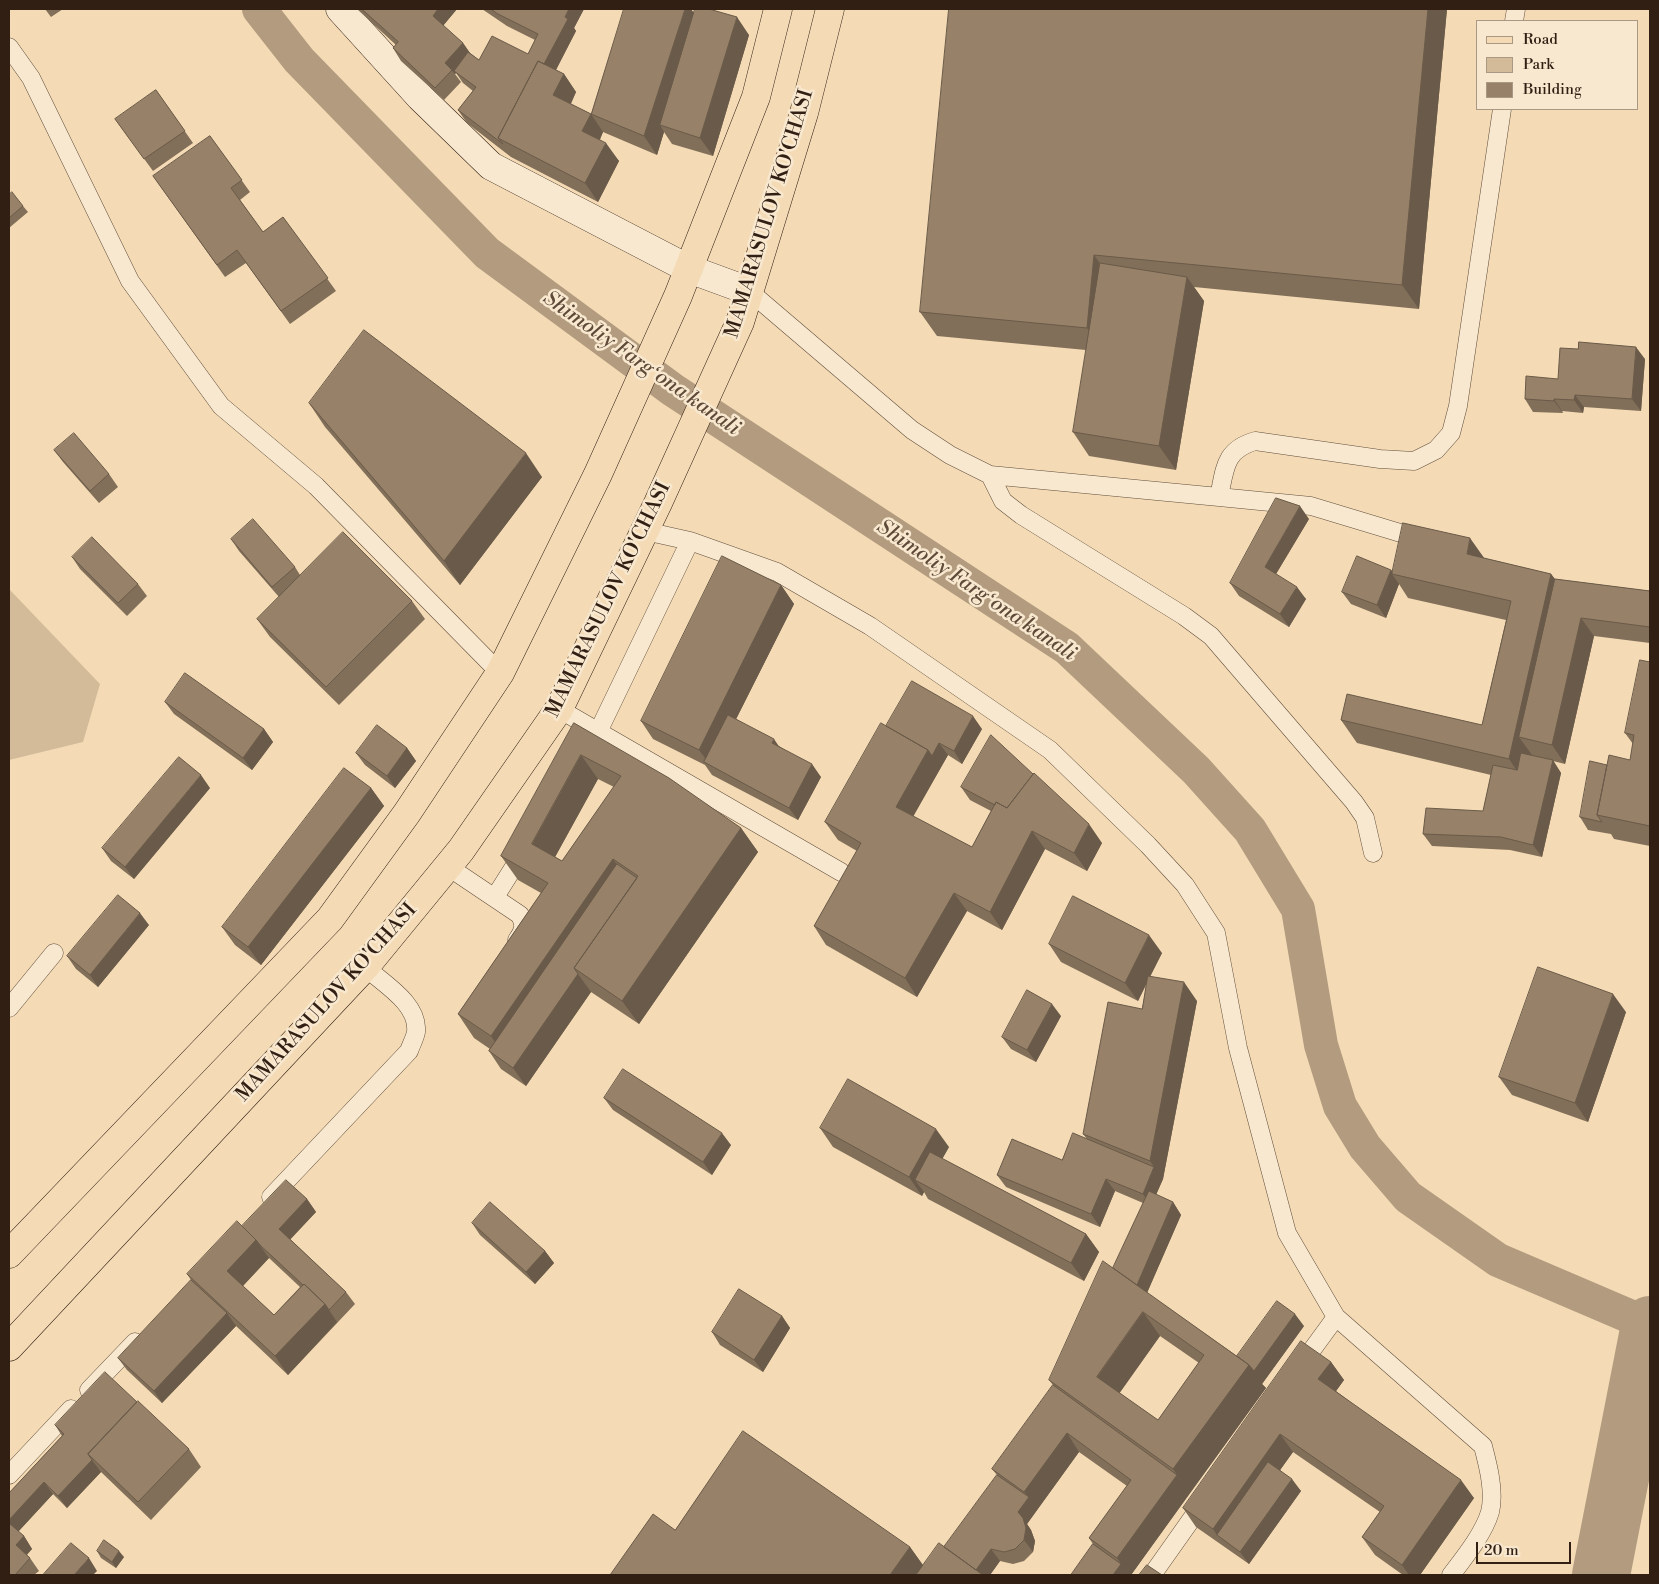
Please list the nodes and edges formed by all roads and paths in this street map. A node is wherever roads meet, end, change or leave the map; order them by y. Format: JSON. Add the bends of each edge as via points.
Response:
{"nodes":[{"id":1,"x":340,"y":9,"type":"edge"},
{"id":2,"x":778,"y":9,"type":"edge"},
{"id":3,"x":830,"y":9,"type":"edge"},
{"id":4,"x":9,"y":47,"type":"edge"},
{"id":5,"x":1502,"y":110,"type":"edge"},
{"id":6,"x":689,"y":269,"type":"junction"},
{"id":7,"x":749,"y":291,"type":"junction"},
{"id":8,"x":990,"y":475,"type":"junction"},
{"id":9,"x":1219,"y":497,"type":"junction"},
{"id":10,"x":645,"y":531,"type":"junction"},
{"id":11,"x":1417,"y":538,"type":"edge"},
{"id":12,"x":690,"y":541,"type":"junction"},
{"id":13,"x":500,"y":673,"type":"junction"},
{"id":14,"x":559,"y":709,"type":"junction"},
{"id":15,"x":598,"y":732,"type":"junction"},
{"id":16,"x":534,"y":835,"type":"edge"},
{"id":17,"x":1373,"y":853,"type":"dead end"},
{"id":18,"x":448,"y":866,"type":"junction"},
{"id":19,"x":841,"y":872,"type":"dead end"},
{"id":20,"x":495,"y":896,"type":"junction"},
{"id":21,"x":510,"y":952,"type":"edge"},
{"id":22,"x":54,"y":953,"type":"dead end"},
{"id":23,"x":365,"y":967,"type":"junction"},
{"id":24,"x":9,"y":1008,"type":"edge"},
{"id":25,"x":260,"y":1209,"type":"edge"},
{"id":26,"x":9,"y":1254,"type":"edge"},
{"id":27,"x":1336,"y":1317,"type":"junction"},
{"id":28,"x":144,"y":1331,"type":"edge"},
{"id":29,"x":9,"y":1347,"type":"edge"},
{"id":30,"x":1290,"y":1379,"type":"edge"},
{"id":31,"x":9,"y":1476,"type":"edge"},
{"id":32,"x":1213,"y":1488,"type":"edge"},
{"id":33,"x":1152,"y":1575,"type":"edge"},
{"id":34,"x":1450,"y":1575,"type":"edge"}],
"edges":[{"from":1,"to":6,"type":"street","via":[[420,97],[492,166]]},
{"from":2,"to":6,"type":"main road","via":[[756,97]]},
{"from":3,"to":7,"type":"main road","name":"MAMARASULOV KO'CHASI","via":[[804,112]]},
{"from":4,"to":13,"type":"lane","via":[[31,78],[130,281],[221,406],[316,486]]},
{"from":5,"to":9,"type":"lane","via":[[1458,406],[1451,433],[1436,450],[1414,461],[1255,441],[1242,445],[1226,461]]},
{"from":6,"to":7,"type":"street"},
{"from":6,"to":13,"type":"main road","via":[[598,474]]},
{"from":7,"to":8,"type":"lane","via":[[912,430],[950,455]]},
{"from":7,"to":10,"type":"main road","name":"MAMARASULOV KO'CHASI","via":[[740,322]]},
{"from":8,"to":9,"type":"lane"},
{"from":8,"to":17,"type":"lane","via":[[1003,500],[1021,516],[1211,636],[1354,802],[1365,818]]},
{"from":9,"to":11,"type":"lane","via":[[1311,506]]},
{"from":10,"to":12,"type":"lane"},
{"from":10,"to":14,"type":"main road","name":"MAMARASULOV KO'CHASI"},
{"from":12,"to":15,"type":"lane"},
{"from":12,"to":27,"type":"lane","via":[[776,572],[870,626],[980,700],[1050,750],[1185,884],[1216,933],[1238,1048],[1287,1233]]},
{"from":13,"to":26,"type":"main road","via":[[407,813],[330,919]]},
{"from":14,"to":15,"type":"lane"},
{"from":14,"to":18,"type":"main road","name":"MAMARASULOV KO'CHASI"},
{"from":15,"to":19,"type":"lane"},
{"from":16,"to":20,"type":"lane"},
{"from":18,"to":20,"type":"lane"},
{"from":18,"to":23,"type":"main road","name":"MAMARASULOV KO'CHASI"},
{"from":20,"to":21,"type":"lane","via":[[520,915],[524,924],[524,930]]},
{"from":22,"to":24,"type":"lane"},
{"from":23,"to":25,"type":"lane","via":[[406,1003],[414,1017],[416,1034],[409,1050]]},
{"from":23,"to":29,"type":"main road","name":"MAMARASULOV KO'CHASI"},
{"from":27,"to":30,"type":"lane"},
{"from":27,"to":34,"type":"lane","via":[[1483,1446],[1490,1473],[1490,1512],[1472,1547]]},
{"from":28,"to":31,"type":"lane"},
{"from":32,"to":33,"type":"lane"}]}
